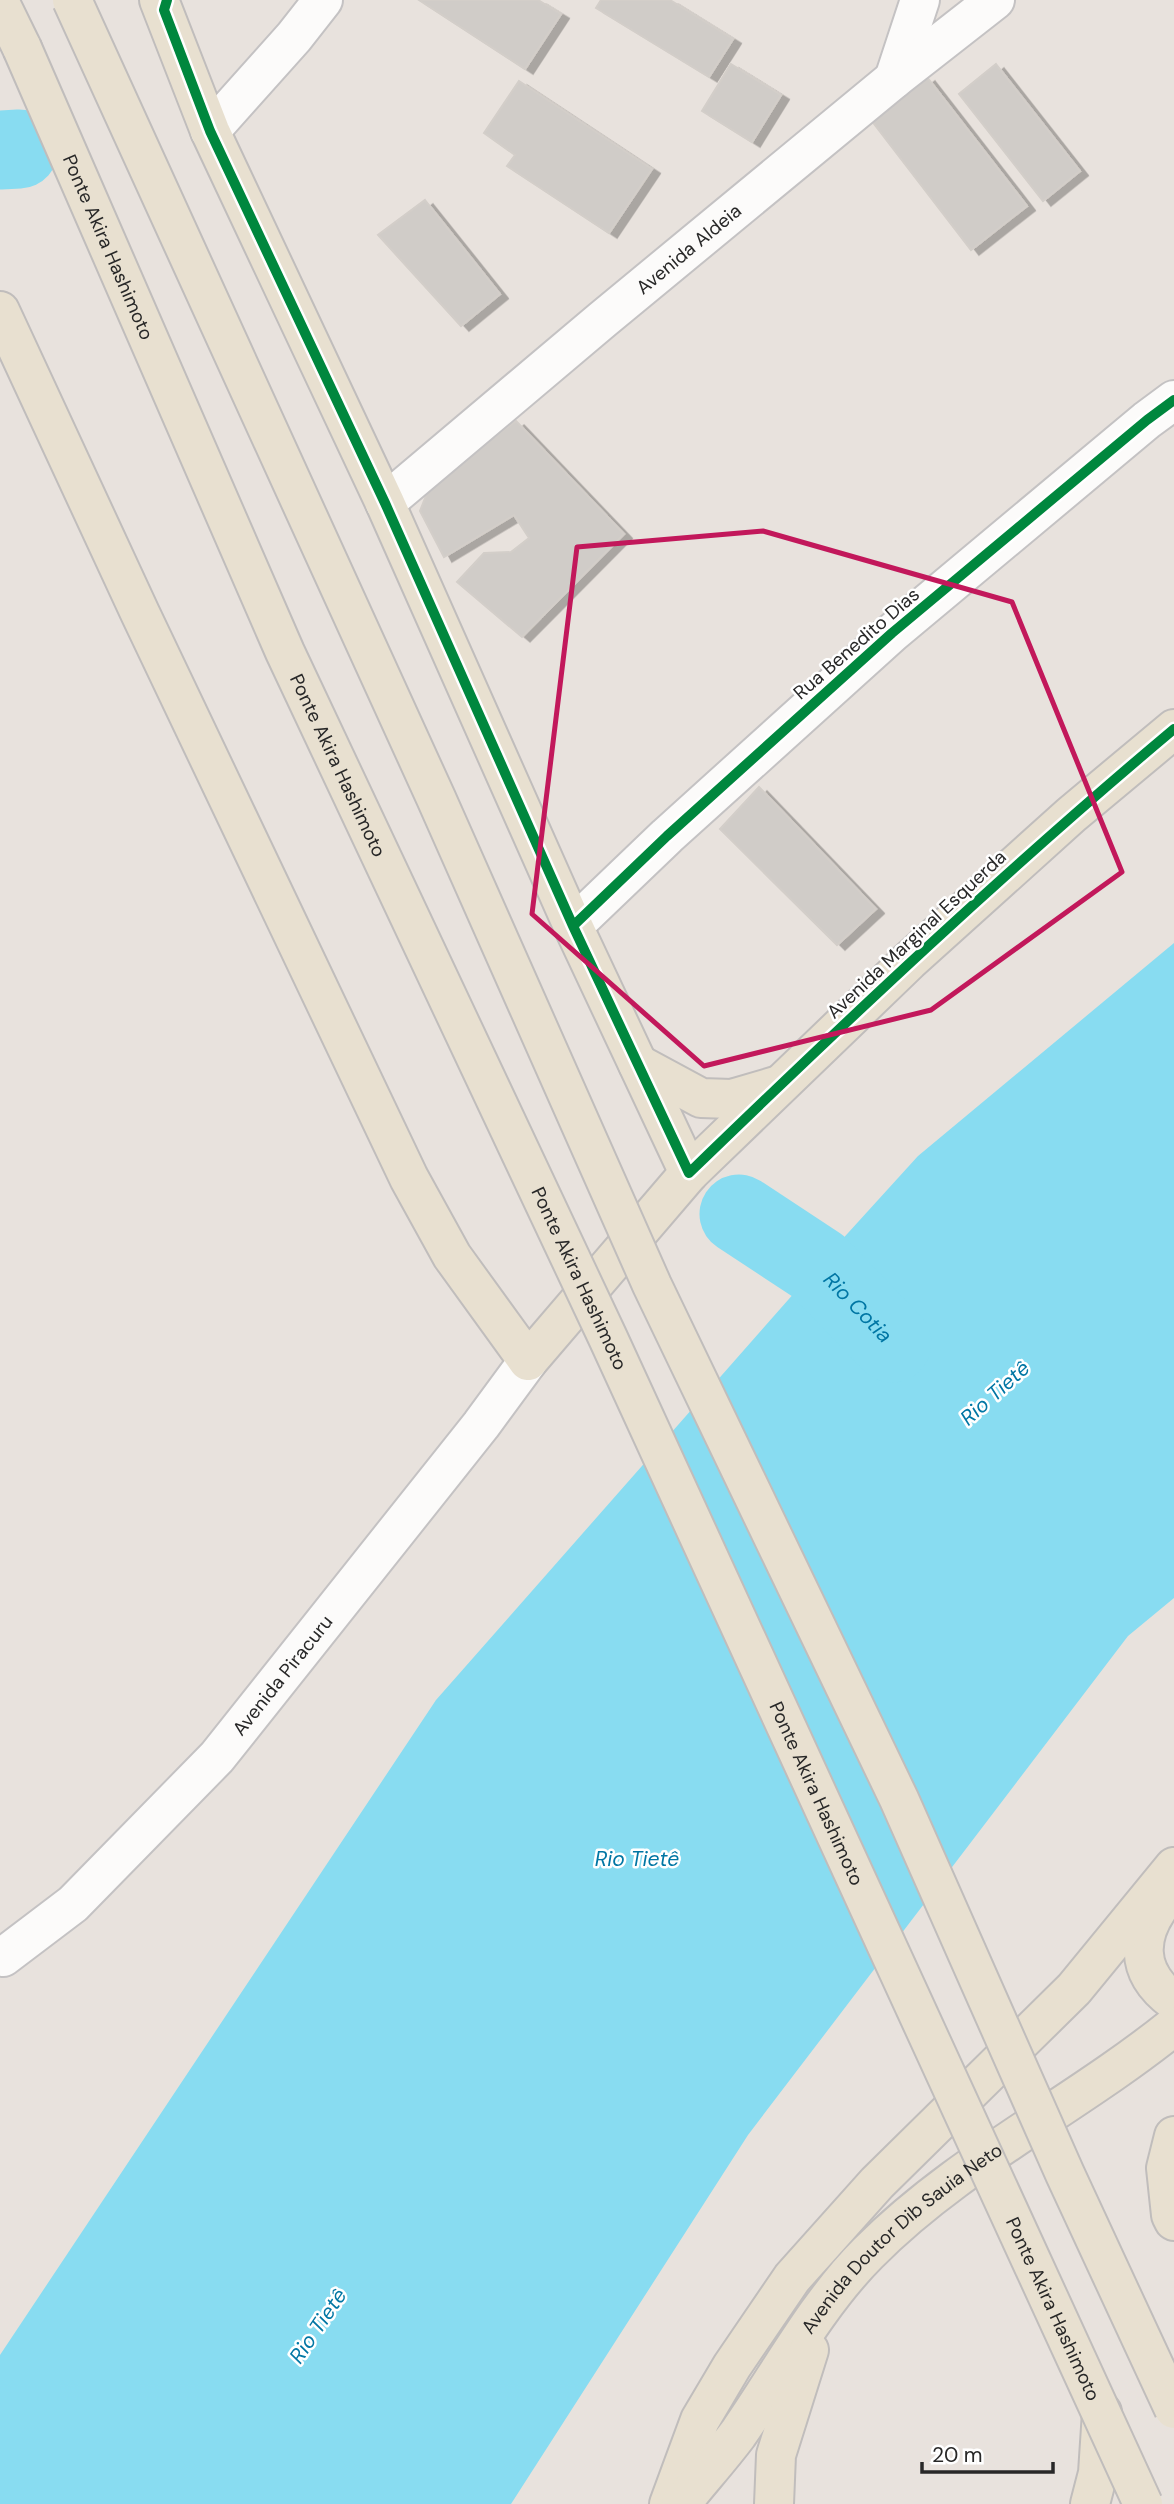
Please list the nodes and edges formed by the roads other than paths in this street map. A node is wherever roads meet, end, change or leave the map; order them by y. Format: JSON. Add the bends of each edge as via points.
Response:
{"nodes":[{"id":1,"x":72,"y":0,"type":"edge"},
{"id":2,"x":159,"y":0,"type":"edge"},
{"id":3,"x":323,"y":0,"type":"edge"},
{"id":4,"x":920,"y":0,"type":"edge"},
{"id":5,"x":995,"y":0,"type":"edge"},
{"id":6,"x":0,"y":3,"type":"edge"},
{"id":7,"x":894,"y":79,"type":"junction"},
{"id":8,"x":210,"y":131,"type":"junction"},
{"id":9,"x":0,"y":311,"type":"edge"},
{"id":10,"x":1174,"y":400,"type":"edge"},
{"id":11,"x":385,"y":503,"type":"junction"},
{"id":12,"x":1174,"y":729,"type":"edge"},
{"id":13,"x":573,"y":926,"type":"junction"},
{"id":14,"x":638,"y":1064,"type":"junction"},
{"id":15,"x":779,"y":1086,"type":"junction"},
{"id":16,"x":689,"y":1173,"type":"junction"},
{"id":17,"x":528,"y":1360,"type":"junction"},
{"id":18,"x":1174,"y":1867,"type":"edge"},
{"id":19,"x":1174,"y":1889,"type":"edge"},
{"id":20,"x":2,"y":1956,"type":"edge"},
{"id":21,"x":1174,"y":2001,"type":"edge"},
{"id":22,"x":1174,"y":2026,"type":"edge"},
{"id":23,"x":1174,"y":2136,"type":"edge"},
{"id":24,"x":1174,"y":2221,"type":"edge"},
{"id":25,"x":823,"y":2308,"type":"junction"},
{"id":26,"x":1174,"y":2409,"type":"edge"},
{"id":27,"x":1102,"y":2412,"type":"junction"},
{"id":28,"x":669,"y":2504,"type":"edge"},
{"id":29,"x":681,"y":2504,"type":"edge"},
{"id":30,"x":774,"y":2504,"type":"edge"},
{"id":31,"x":1090,"y":2504,"type":"edge"},
{"id":32,"x":1143,"y":2504,"type":"edge"}],
"edges":[{"from":1,"to":26,"type":"main road","bridge":true,"via":[[652,1285],[899,1798]]},
{"from":2,"to":8,"type":"main road"},
{"from":3,"to":8,"type":"street"},
{"from":4,"to":7,"type":"street"},
{"from":5,"to":7,"type":"street","name":"Avenida Aldeia"},
{"from":6,"to":27,"type":"main road","name":"Ponte Akira Hashimoto","bridge":true,"via":[[285,652],[608,1338]]},
{"from":7,"to":11,"type":"street","name":"Avenida Aldeia"},
{"from":8,"to":11,"type":"main road"},
{"from":9,"to":17,"type":"main road","via":[[409,1178],[452,1256]]},
{"from":10,"to":13,"type":"street","name":"Rua Benedito Dias","via":[[892,633]]},
{"from":11,"to":13,"type":"main road"},
{"from":12,"to":15,"type":"main road","name":"Avenida Marginal Esquerda","via":[[929,943]]},
{"from":13,"to":14,"type":"main road"},
{"from":14,"to":15,"type":"main road","via":[[701,1098],[732,1099]]},
{"from":14,"to":16,"type":"main road"},
{"from":15,"to":16,"type":"main road","name":"Avenida Marginal Esquerda"},
{"from":16,"to":17,"type":"main road","name":"Avenida Marginal Esquerda"},
{"from":17,"to":20,"type":"street","name":"Avenida Piracuru","via":[[217,1757],[74,1904]]},
{"from":18,"to":28,"type":"main road","via":[[1074,1989],[877,2183],[792,2278],[700,2420]]},
{"from":19,"to":21,"type":"main road","via":[[1145,1933],[1143,1965],[1160,1991]]},
{"from":22,"to":25,"type":"main road","name":"Avenida Doutor Dib Sauia Neto","via":[[916,2207],[866,2255]]},
{"from":23,"to":24,"type":"main road","via":[[1166,2168]]},
{"from":25,"to":29,"type":"main road","name":"Avenida Doutor Dib Sauia Neto","via":[[736,2437]]},
{"from":25,"to":30,"type":"main road","via":[[776,2455]]},
{"from":27,"to":31,"type":"main road","via":[[1098,2473]]},
{"from":27,"to":32,"type":"main road","name":"Ponte Akira Hashimoto","bridge":true}]}
